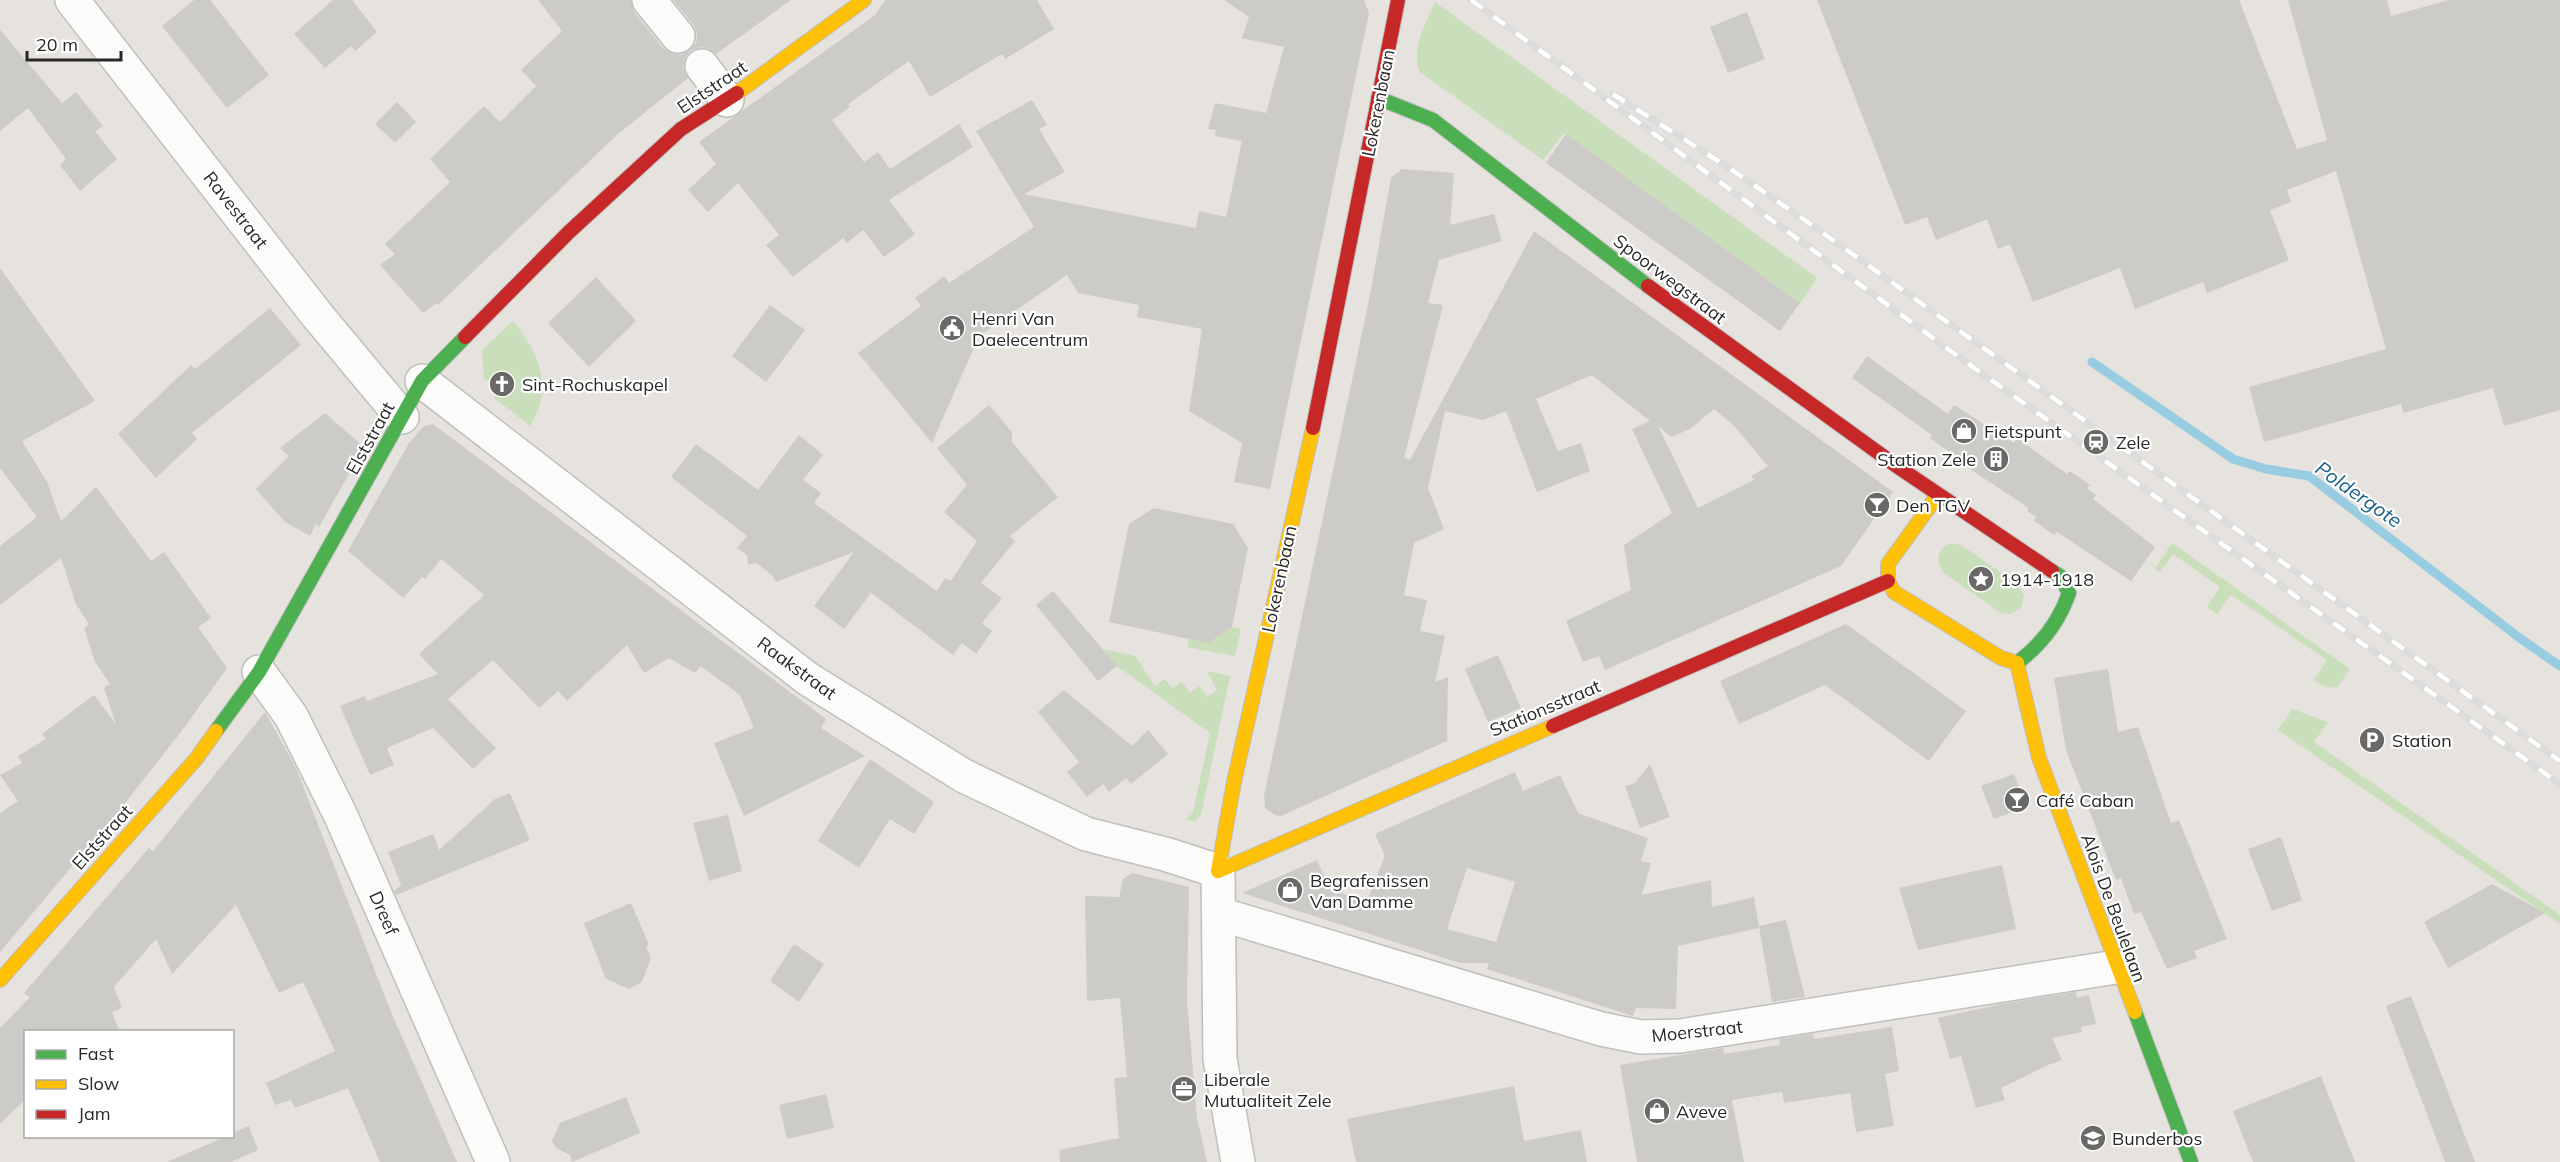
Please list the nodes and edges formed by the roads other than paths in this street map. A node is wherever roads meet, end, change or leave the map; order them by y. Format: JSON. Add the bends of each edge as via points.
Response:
{"nodes":[{"id":1,"x":72,"y":0,"type":"edge"},
{"id":2,"x":649,"y":0,"type":"edge"},
{"id":3,"x":1398,"y":0,"type":"edge"},
{"id":4,"x":854,"y":3,"type":"edge"},
{"id":5,"x":678,"y":36,"type":"dead end"},
{"id":6,"x":702,"y":66,"type":"dead end"},
{"id":7,"x":1378,"y":98,"type":"junction"},
{"id":8,"x":727,"y":100,"type":"junction"},
{"id":9,"x":422,"y":381,"type":"junction"},
{"id":10,"x":402,"y":417,"type":"junction"},
{"id":11,"x":1938,"y":495,"type":"junction"},
{"id":12,"x":1888,"y":581,"type":"junction"},
{"id":13,"x":2017,"y":663,"type":"junction"},
{"id":14,"x":258,"y":672,"type":"junction"},
{"id":15,"x":1218,"y":871,"type":"junction"},
{"id":16,"x":1220,"y":914,"type":"junction"},
{"id":17,"x":2116,"y":967,"type":"junction"},
{"id":18,"x":0,"y":980,"type":"edge"},
{"id":19,"x":493,"y":1162,"type":"edge"},
{"id":20,"x":1238,"y":1162,"type":"edge"},
{"id":21,"x":2191,"y":1162,"type":"edge"}],
"edges":[{"from":1,"to":10,"type":"street","name":"Ravestraat","via":[[317,315]]},
{"from":2,"to":5,"type":"street"},
{"from":3,"to":7,"type":"street","name":"Lokerenbaan"},
{"from":4,"to":8,"type":"street","name":"Elststraat"},
{"from":6,"to":8,"type":"street"},
{"from":7,"to":11,"type":"street","name":"Spoorwegstraat","via":[[1433,120],[1672,305]]},
{"from":7,"to":15,"type":"street","name":"Lokerenbaan","via":[[1320,398],[1234,782]]},
{"from":8,"to":9,"type":"street","name":"Elststraat","via":[[681,129],[569,232]]},
{"from":9,"to":10,"type":"street","name":"Elststraat"},
{"from":9,"to":15,"type":"street","name":"Raakstraat","via":[[808,679],[964,776],[1086,834]]},
{"from":10,"to":14,"type":"street","name":"Elststraat"},
{"from":11,"to":12,"type":"street","via":[[1888,564]]},
{"from":11,"to":13,"type":"street","name":"Spoorwegstraat","via":[[2060,576],[2069,593],[2067,604],[2036,649]]},
{"from":12,"to":13,"type":"street","via":[[1894,592],[2001,658]]},
{"from":12,"to":15,"type":"street","name":"Stationsstraat"},
{"from":13,"to":17,"type":"street","name":"Alois De Beulelaan","via":[[2039,758]]},
{"from":14,"to":18,"type":"street","name":"Elststraat","via":[[196,759]]},
{"from":14,"to":19,"type":"street","name":"Dreef","via":[[291,716],[340,814]]},
{"from":15,"to":16,"type":"street","name":"Lokerenbaan"},
{"from":16,"to":17,"type":"street","name":"Moerstraat","via":[[1601,1029],[1641,1037],[1680,1036]]},
{"from":16,"to":20,"type":"street","name":"Lokerenbaan","via":[[1220,1059]]},
{"from":17,"to":21,"type":"street","name":"Alois De Beulelaan"}]}
